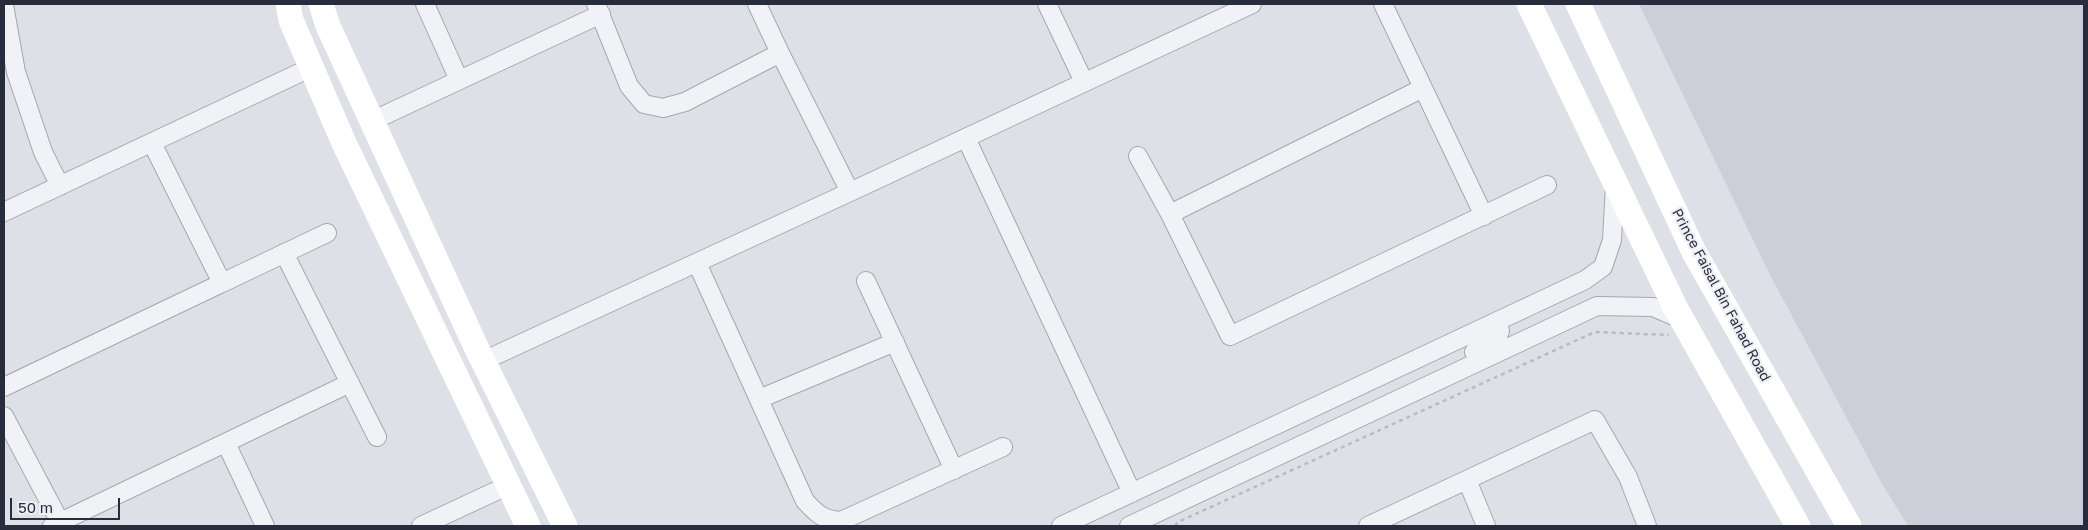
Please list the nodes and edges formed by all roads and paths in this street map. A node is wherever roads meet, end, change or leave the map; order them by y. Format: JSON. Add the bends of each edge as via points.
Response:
{"nodes":[{"id":1,"x":288,"y":4,"type":"edge"},
{"id":2,"x":321,"y":4,"type":"edge"},
{"id":3,"x":425,"y":4,"type":"edge"},
{"id":4,"x":757,"y":4,"type":"edge"},
{"id":5,"x":1047,"y":4,"type":"edge"},
{"id":6,"x":1252,"y":4,"type":"edge"},
{"id":7,"x":1383,"y":4,"type":"edge"},
{"id":8,"x":1529,"y":4,"type":"edge"},
{"id":9,"x":1578,"y":4,"type":"edge"},
{"id":10,"x":4,"y":5,"type":"edge"},
{"id":11,"x":598,"y":9,"type":"edge"},
{"id":12,"x":1217,"y":11,"type":"edge"},
{"id":13,"x":780,"y":53,"type":"junction"},
{"id":14,"x":312,"y":68,"type":"junction"},
{"id":15,"x":459,"y":80,"type":"junction"},
{"id":16,"x":1084,"y":82,"type":"junction"},
{"id":17,"x":1423,"y":88,"type":"junction"},
{"id":18,"x":372,"y":121,"type":"junction"},
{"id":19,"x":966,"y":138,"type":"junction"},
{"id":20,"x":152,"y":143,"type":"junction"},
{"id":21,"x":1138,"y":156,"type":"dead end"},
{"id":22,"x":1615,"y":181,"type":"junction"},
{"id":23,"x":1546,"y":185,"type":"dead end"},
{"id":24,"x":60,"y":186,"type":"junction"},
{"id":25,"x":850,"y":192,"type":"junction"},
{"id":26,"x":4,"y":212,"type":"edge"},
{"id":27,"x":1170,"y":214,"type":"junction"},
{"id":28,"x":1484,"y":216,"type":"junction"},
{"id":29,"x":327,"y":233,"type":"dead end"},
{"id":30,"x":284,"y":253,"type":"junction"},
{"id":31,"x":697,"y":263,"type":"junction"},
{"id":32,"x":866,"y":281,"type":"dead end"},
{"id":33,"x":222,"y":283,"type":"junction"},
{"id":34,"x":1494,"y":323,"type":"junction"},
{"id":35,"x":1680,"y":327,"type":"junction"},
{"id":36,"x":895,"y":342,"type":"junction"},
{"id":37,"x":483,"y":361,"type":"junction"},
{"id":38,"x":350,"y":383,"type":"junction"},
{"id":39,"x":4,"y":387,"type":"edge"},
{"id":40,"x":1423,"y":388,"type":"junction"},
{"id":41,"x":759,"y":399,"type":"junction"},
{"id":42,"x":4,"y":416,"type":"edge"},
{"id":43,"x":377,"y":437,"type":"dead end"},
{"id":44,"x":226,"y":443,"type":"junction"},
{"id":45,"x":1003,"y":447,"type":"dead end"},
{"id":46,"x":954,"y":470,"type":"junction"},
{"id":47,"x":1467,"y":480,"type":"junction"},
{"id":48,"x":509,"y":485,"type":"junction"},
{"id":49,"x":1132,"y":493,"type":"junction"},
{"id":50,"x":1148,"y":522,"type":"edge"},
{"id":51,"x":56,"y":524,"type":"edge"},
{"id":52,"x":265,"y":526,"type":"edge"},
{"id":53,"x":421,"y":526,"type":"edge"},
{"id":54,"x":528,"y":526,"type":"edge"},
{"id":55,"x":565,"y":526,"type":"edge"},
{"id":56,"x":1060,"y":526,"type":"edge"},
{"id":57,"x":1129,"y":526,"type":"edge"},
{"id":58,"x":1176,"y":526,"type":"edge"},
{"id":59,"x":1368,"y":526,"type":"edge"},
{"id":60,"x":1486,"y":526,"type":"edge"},
{"id":61,"x":1647,"y":526,"type":"edge"},
{"id":62,"x":1798,"y":526,"type":"edge"},
{"id":63,"x":1849,"y":526,"type":"edge"}],
"edges":[{"from":1,"to":14,"type":"main road"},
{"from":2,"to":18,"type":"main road"},
{"from":3,"to":15,"type":"street"},
{"from":4,"to":13,"type":"street"},
{"from":5,"to":16,"type":"street"},
{"from":6,"to":12,"type":"street"},
{"from":7,"to":17,"type":"street"},
{"from":8,"to":22,"type":"main road"},
{"from":9,"to":63,"type":"main road","name":"Prince Faisal Bin Fahad Road","via":[[1694,252]]},
{"from":10,"to":24,"type":"street","via":[[16,72],[43,152]]},
{"from":11,"to":13,"type":"street","via":[[629,86],[644,104],[664,108],[684,102]]},
{"from":11,"to":15,"type":"street"},
{"from":12,"to":16,"type":"street"},
{"from":13,"to":25,"type":"street"},
{"from":14,"to":20,"type":"street"},
{"from":14,"to":48,"type":"main road","via":[[344,143]]},
{"from":15,"to":18,"type":"street"},
{"from":16,"to":19,"type":"street"},
{"from":17,"to":27,"type":"street"},
{"from":17,"to":28,"type":"street"},
{"from":18,"to":37,"type":"main road"},
{"from":19,"to":25,"type":"street"},
{"from":19,"to":49,"type":"street"},
{"from":20,"to":24,"type":"street"},
{"from":20,"to":33,"type":"street"},
{"from":21,"to":27,"type":"street"},
{"from":22,"to":34,"type":"street","via":[[1612,240],[1603,266],[1585,280]]},
{"from":22,"to":35,"type":"main road"},
{"from":23,"to":28,"type":"street"},
{"from":24,"to":26,"type":"street"},
{"from":25,"to":31,"type":"street"},
{"from":27,"to":28,"type":"street","via":[[1230,336]]},
{"from":29,"to":30,"type":"street"},
{"from":30,"to":33,"type":"street"},
{"from":30,"to":38,"type":"street"},
{"from":31,"to":37,"type":"street"},
{"from":31,"to":41,"type":"street"},
{"from":32,"to":36,"type":"street"},
{"from":33,"to":39,"type":"street"},
{"from":34,"to":40,"type":"street","via":[[1500,331],[1494,342],[1444,367]]},
{"from":34,"to":49,"type":"street"},
{"from":35,"to":40,"type":"street","via":[[1653,307],[1598,306]]},
{"from":35,"to":58,"type":"path","via":[[1595,332],[1178,522]]},
{"from":35,"to":62,"type":"main road"},
{"from":36,"to":41,"type":"street"},
{"from":36,"to":46,"type":"street"},
{"from":37,"to":55,"type":"main road"},
{"from":38,"to":43,"type":"street"},
{"from":38,"to":44,"type":"street"},
{"from":40,"to":50,"type":"street"},
{"from":41,"to":46,"type":"street","via":[[805,500],[818,515],[828,520],[841,522]]},
{"from":42,"to":51,"type":"street"},
{"from":44,"to":51,"type":"street"},
{"from":44,"to":52,"type":"street"},
{"from":45,"to":46,"type":"street"},
{"from":47,"to":59,"type":"street"},
{"from":47,"to":60,"type":"street"},
{"from":47,"to":61,"type":"street","via":[[1595,420],[1628,477]]},
{"from":48,"to":53,"type":"street"},
{"from":48,"to":54,"type":"main road"},
{"from":49,"to":56,"type":"street"},
{"from":50,"to":57,"type":"street"}]}
